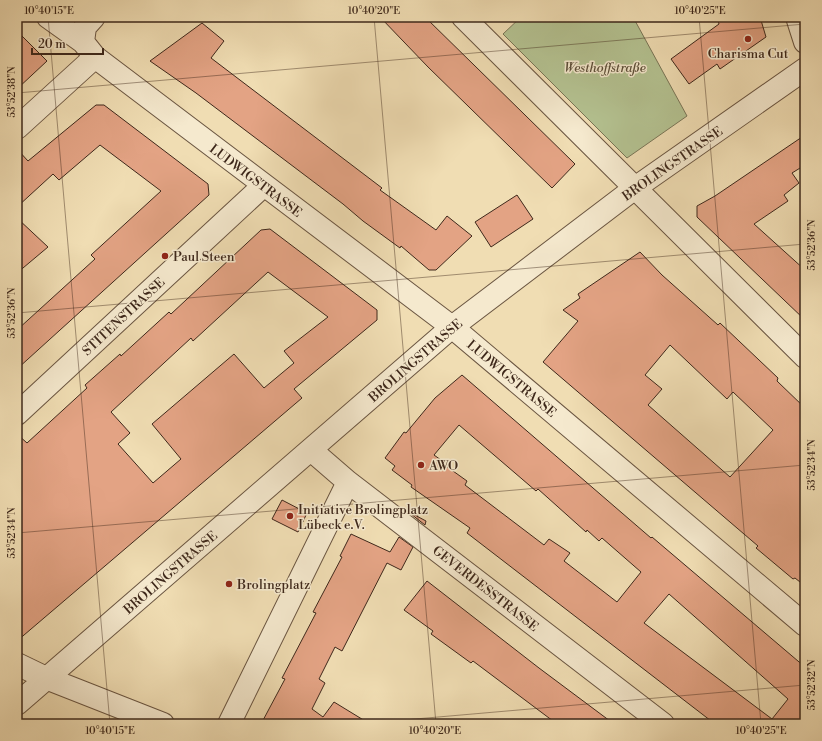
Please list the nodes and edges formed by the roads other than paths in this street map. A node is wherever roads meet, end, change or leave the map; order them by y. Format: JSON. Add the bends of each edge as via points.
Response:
{"nodes":[{"id":1,"x":48,"y":17,"type":"edge"},
{"id":2,"x":94,"y":17,"type":"edge"},
{"id":3,"x":464,"y":17,"type":"edge"},
{"id":4,"x":797,"y":17,"type":"edge"},
{"id":5,"x":805,"y":42,"type":"edge"},
{"id":6,"x":89,"y":50,"type":"junction"},
{"id":7,"x":805,"y":69,"type":"edge"},
{"id":8,"x":17,"y":128,"type":"edge"},
{"id":9,"x":263,"y":186,"type":"junction"},
{"id":10,"x":634,"y":188,"type":"junction"},
{"id":11,"x":452,"y":327,"type":"junction"},
{"id":12,"x":805,"y":357,"type":"edge"},
{"id":13,"x":17,"y":414,"type":"edge"},
{"id":14,"x":311,"y":450,"type":"junction"},
{"id":15,"x":348,"y":482,"type":"junction"},
{"id":16,"x":805,"y":625,"type":"edge"},
{"id":17,"x":17,"y":664,"type":"edge"},
{"id":18,"x":46,"y":678,"type":"junction"},
{"id":19,"x":17,"y":704,"type":"edge"},
{"id":20,"x":163,"y":724,"type":"edge"},
{"id":21,"x":229,"y":724,"type":"edge"},
{"id":22,"x":663,"y":724,"type":"edge"}],
"edges":[{"from":1,"to":6,"type":"street","name":"LUDWIGSTRASSE"},
{"from":2,"to":6,"type":"street","via":[[84,27]]},
{"from":3,"to":10,"type":"street"},
{"from":4,"to":5,"type":"street"},
{"from":6,"to":8,"type":"street"},
{"from":6,"to":9,"type":"street","name":"LUDWIGSTRASSE"},
{"from":7,"to":10,"type":"street","name":"BROLINGSTRASSE"},
{"from":9,"to":11,"type":"street","name":"LUDWIGSTRASSE"},
{"from":9,"to":13,"type":"street","name":"STITENSTRASSE"},
{"from":10,"to":11,"type":"street","name":"BROLINGSTRASSE"},
{"from":10,"to":12,"type":"street"},
{"from":11,"to":14,"type":"street","name":"BROLINGSTRASSE"},
{"from":11,"to":16,"type":"street","name":"LUDWIGSTRASSE"},
{"from":14,"to":15,"type":"street","name":"GEVERDESSTRASSE"},
{"from":14,"to":18,"type":"street","name":"BROLINGSTRASSE","via":[[230,526]]},
{"from":15,"to":21,"type":"street"},
{"from":15,"to":22,"type":"street","name":"GEVERDESSTRASSE"},
{"from":17,"to":18,"type":"street"},
{"from":18,"to":19,"type":"street","name":"BROLINGSTRASSE"},
{"from":18,"to":20,"type":"street"}]}
